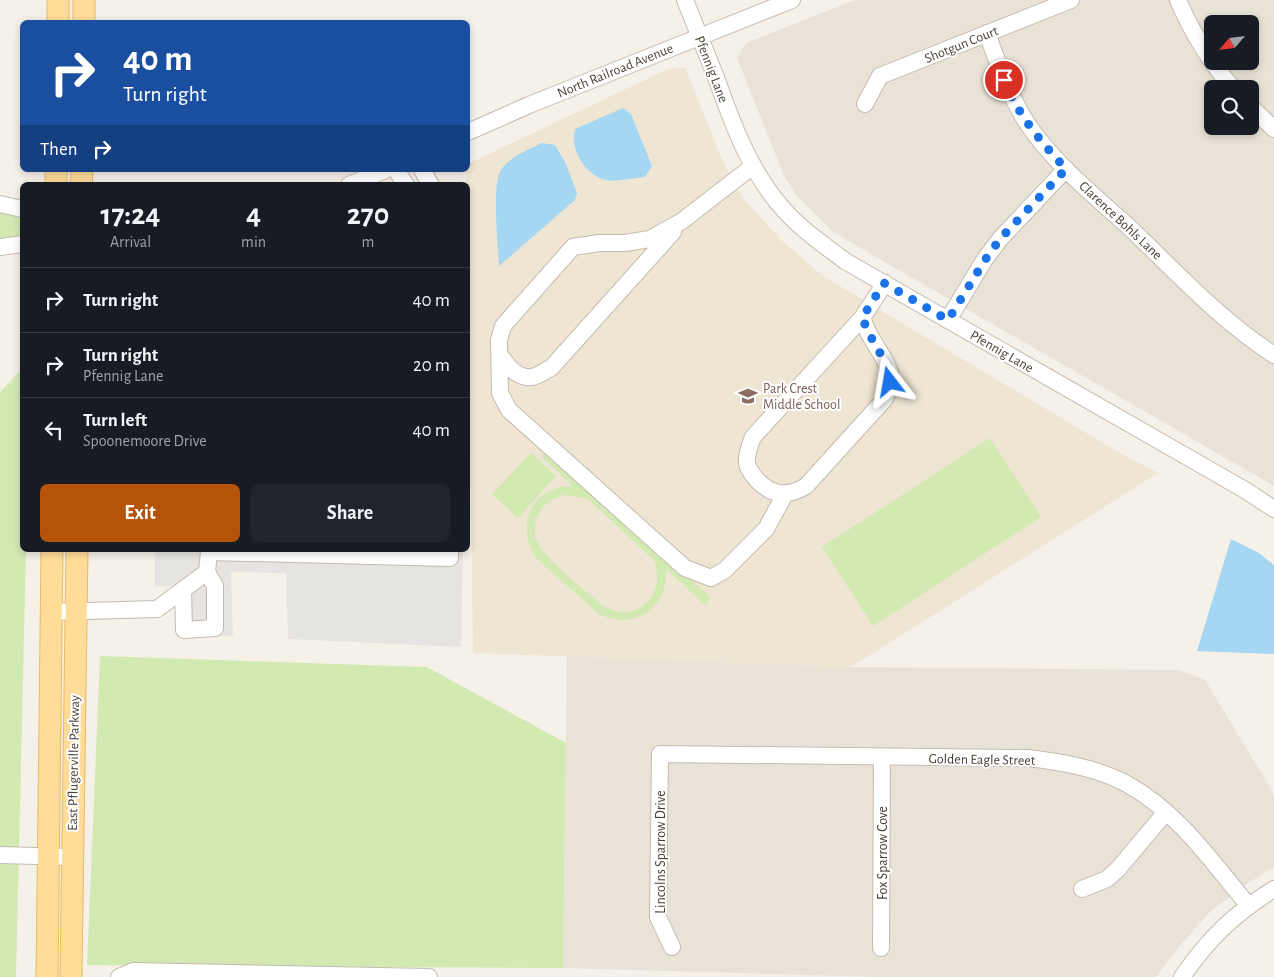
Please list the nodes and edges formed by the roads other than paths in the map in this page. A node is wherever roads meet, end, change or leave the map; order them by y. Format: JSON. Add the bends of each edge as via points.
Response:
{"nodes":[{"id":1,"x":58,"y":0,"type":"edge"},
{"id":2,"x":84,"y":0,"type":"edge"},
{"id":3,"x":686,"y":0,"type":"edge"},
{"id":4,"x":792,"y":0,"type":"edge"},
{"id":5,"x":1071,"y":0,"type":"edge"},
{"id":6,"x":1178,"y":0,"type":"edge"},
{"id":7,"x":58,"y":20,"type":"edge"},
{"id":8,"x":84,"y":20,"type":"edge"},
{"id":9,"x":987,"y":33,"type":"junction"},
{"id":10,"x":700,"y":36,"type":"junction"},
{"id":11,"x":1227,"y":80,"type":"edge"},
{"id":12,"x":866,"y":104,"type":"dead end"},
{"id":13,"x":1259,"y":115,"type":"edge"},
{"id":14,"x":1274,"y":129,"type":"edge"},
{"id":15,"x":470,"y":131,"type":"edge"},
{"id":16,"x":753,"y":166,"type":"junction"},
{"id":17,"x":1066,"y":169,"type":"junction"},
{"id":18,"x":380,"y":172,"type":"edge"},
{"id":19,"x":356,"y":182,"type":"edge"},
{"id":20,"x":0,"y":204,"type":"edge"},
{"id":21,"x":20,"y":209,"type":"edge"},
{"id":22,"x":682,"y":221,"type":"junction"},
{"id":23,"x":20,"y":244,"type":"edge"},
{"id":24,"x":0,"y":247,"type":"edge"},
{"id":25,"x":884,"y":283,"type":"junction"},
{"id":26,"x":862,"y":318,"type":"junction"},
{"id":27,"x":948,"y":320,"type":"junction"},
{"id":28,"x":500,"y":355,"type":"junction"},
{"id":29,"x":1274,"y":355,"type":"edge"},
{"id":30,"x":785,"y":494,"type":"junction"},
{"id":31,"x":1274,"y":509,"type":"edge"},
{"id":32,"x":52,"y":552,"type":"edge"},
{"id":33,"x":77,"y":552,"type":"edge"},
{"id":34,"x":209,"y":552,"type":"edge"},
{"id":35,"x":258,"y":552,"type":"edge"},
{"id":36,"x":450,"y":552,"type":"edge"},
{"id":37,"x":307,"y":553,"type":"edge"},
{"id":38,"x":208,"y":572,"type":"junction"},
{"id":39,"x":183,"y":590,"type":"junction"},
{"id":40,"x":52,"y":612,"type":"junction"},
{"id":41,"x":76,"y":612,"type":"junction"},
{"id":42,"x":660,"y":754,"type":"joint"},
{"id":43,"x":882,"y":758,"type":"junction"},
{"id":44,"x":1166,"y":812,"type":"junction"},
{"id":45,"x":0,"y":855,"type":"edge"},
{"id":46,"x":49,"y":857,"type":"junction"},
{"id":47,"x":72,"y":857,"type":"junction"},
{"id":48,"x":1082,"y":889,"type":"dead end"},
{"id":49,"x":1274,"y":889,"type":"edge"},
{"id":50,"x":1248,"y":905,"type":"junction"},
{"id":51,"x":672,"y":947,"type":"dead end"},
{"id":52,"x":881,"y":948,"type":"dead end"},
{"id":53,"x":47,"y":977,"type":"edge"},
{"id":54,"x":70,"y":977,"type":"edge"},
{"id":55,"x":119,"y":977,"type":"edge"},
{"id":56,"x":429,"y":977,"type":"edge"},
{"id":57,"x":1182,"y":977,"type":"edge"}],
"edges":[{"from":1,"to":7,"type":"main road"},
{"from":2,"to":8,"type":"main road"},
{"from":3,"to":10,"type":"street","name":"Pfennig Lane"},
{"from":4,"to":10,"type":"street","name":"North Railroad Avenue"},
{"from":5,"to":9,"type":"street","name":"Shotgun Court"},
{"from":6,"to":11,"type":"street","via":[[1207,54]]},
{"from":9,"to":12,"type":"street","name":"Shotgun Court","via":[[880,76]]},
{"from":9,"to":17,"type":"street","name":"Clarence Bohls Lane","via":[[1017,106],[1038,138]]},
{"from":10,"to":15,"type":"street","name":"North Railroad Avenue"},
{"from":10,"to":16,"type":"street","name":"Pfennig Lane"},
{"from":13,"to":14,"type":"street"},
{"from":16,"to":22,"type":"street"},
{"from":16,"to":25,"type":"street","name":"Pfennig Lane","via":[[784,210],[812,237]]},
{"from":17,"to":27,"type":"street","via":[[1000,239]]},
{"from":17,"to":29,"type":"street","name":"Clarence Bohls Lane","via":[[1221,314]]},
{"from":18,"to":19,"type":"street"},
{"from":20,"to":21,"type":"street"},
{"from":22,"to":28,"type":"street","via":[[650,239],[573,248],[503,326],[499,340]]},
{"from":22,"to":28,"type":"street","via":[[551,368],[532,377],[520,375],[510,369]]},
{"from":23,"to":24,"type":"street"},
{"from":25,"to":26,"type":"street"},
{"from":25,"to":27,"type":"street","name":"Pfennig Lane"},
{"from":26,"to":30,"type":"street","via":[[891,372],[888,392],[806,486]]},
{"from":26,"to":30,"type":"street","via":[[753,437],[747,463],[750,471],[761,484]]},
{"from":27,"to":31,"type":"street","name":"Pfennig Lane"},
{"from":28,"to":30,"type":"street","via":[[500,393],[509,410],[685,568],[711,578],[725,570],[766,529]]},
{"from":32,"to":40,"type":"main road","name":"East Pflugerville Parkway"},
{"from":33,"to":41,"type":"main road","name":"East Pflugerville Parkway"},
{"from":34,"to":38,"type":"street"},
{"from":35,"to":37,"type":"street"},
{"from":36,"to":37,"type":"street","via":[[450,558]]},
{"from":38,"to":39,"type":"street"},
{"from":38,"to":39,"type":"street","via":[[215,586],[215,628],[184,630]]},
{"from":39,"to":41,"type":"street","via":[[157,609]]},
{"from":40,"to":41,"type":"street"},
{"from":40,"to":46,"type":"main road","name":"East Pflugerville Parkway"},
{"from":41,"to":47,"type":"main road","name":"East Pflugerville Parkway"},
{"from":42,"to":43,"type":"street","name":"Golden Eagle Street"},
{"from":42,"to":51,"type":"street","name":"Lincolns Sparrow Drive","via":[[658,917]]},
{"from":43,"to":44,"type":"street","name":"Golden Eagle Street","via":[[1028,758],[1079,766],[1120,781]]},
{"from":43,"to":52,"type":"street","name":"Fox Sparrow Cove"},
{"from":44,"to":48,"type":"street","via":[[1118,869],[1107,879]]},
{"from":44,"to":50,"type":"street","name":"Golden Eagle Street","via":[[1183,827]]},
{"from":45,"to":46,"type":"street"},
{"from":46,"to":47,"type":"street"},
{"from":46,"to":53,"type":"main road","name":"East Pflugerville Parkway"},
{"from":47,"to":54,"type":"main road","name":"East Pflugerville Parkway"},
{"from":49,"to":50,"type":"street"},
{"from":50,"to":57,"type":"street","via":[[1209,941]]},
{"from":55,"to":56,"type":"street","via":[[133,971]]}]}
